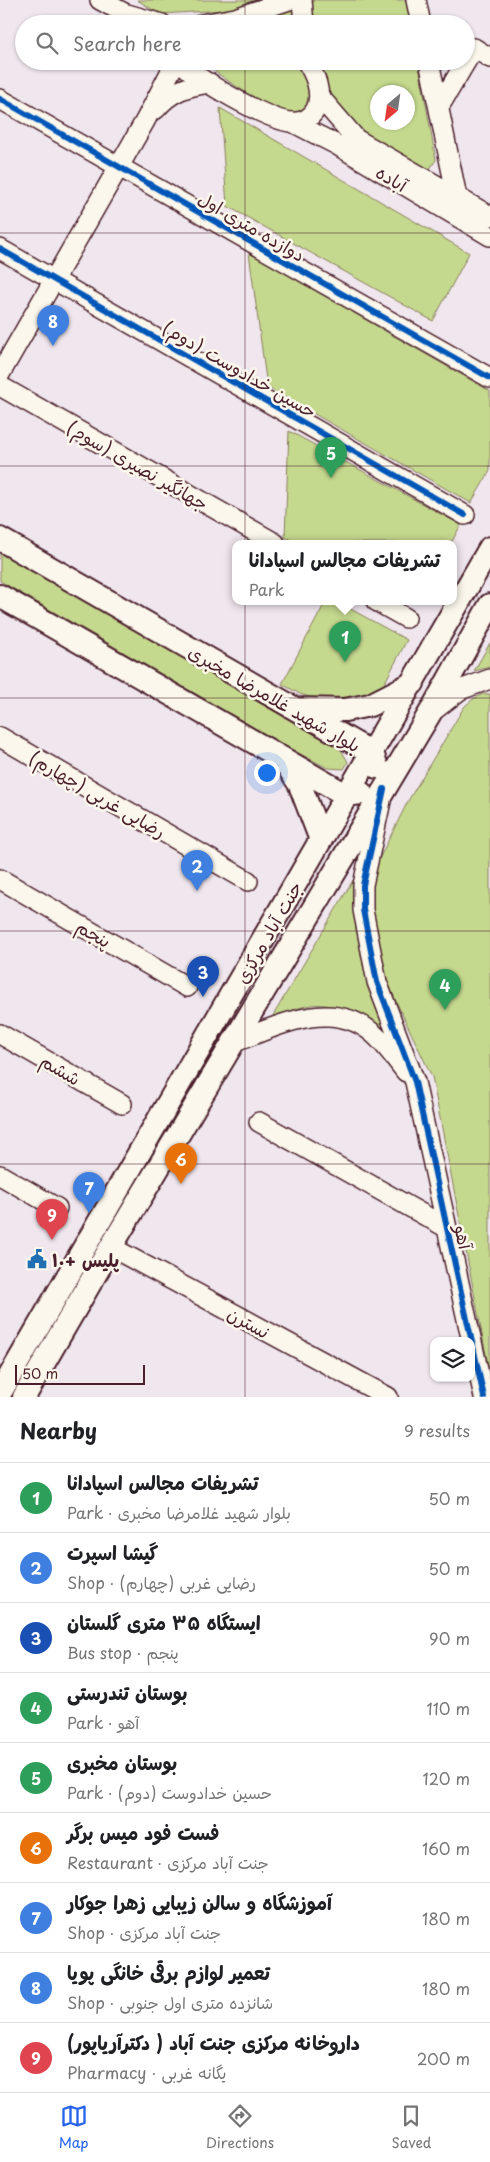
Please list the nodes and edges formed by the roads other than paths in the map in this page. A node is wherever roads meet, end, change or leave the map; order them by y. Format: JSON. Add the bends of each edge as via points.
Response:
{"nodes":[{"id":1,"x":100,"y":0,"type":"edge"},
{"id":2,"x":289,"y":0,"type":"edge"},
{"id":3,"x":302,"y":0,"type":"edge"},
{"id":4,"x":416,"y":0,"type":"edge"},
{"id":5,"x":125,"y":15,"type":"edge"},
{"id":6,"x":243,"y":15,"type":"edge"},
{"id":7,"x":303,"y":15,"type":"edge"},
{"id":8,"x":419,"y":15,"type":"edge"},
{"id":9,"x":475,"y":49,"type":"edge"},
{"id":10,"x":490,"y":58,"type":"edge"},
{"id":11,"x":171,"y":70,"type":"edge"},
{"id":12,"x":192,"y":70,"type":"edge"},
{"id":13,"x":311,"y":70,"type":"edge"},
{"id":14,"x":431,"y":70,"type":"edge"},
{"id":15,"x":461,"y":70,"type":"edge"},
{"id":16,"x":210,"y":84,"type":"junction"},
{"id":17,"x":318,"y":96,"type":"junction"},
{"id":18,"x":0,"y":99,"type":"edge"},
{"id":19,"x":439,"y":108,"type":"junction"},
{"id":20,"x":145,"y":121,"type":"junction"},
{"id":21,"x":292,"y":122,"type":"junction"},
{"id":22,"x":118,"y":167,"type":"junction"},
{"id":23,"x":457,"y":197,"type":"junction"},
{"id":24,"x":490,"y":216,"type":"edge"},
{"id":25,"x":490,"y":236,"type":"edge"},
{"id":26,"x":0,"y":249,"type":"edge"},
{"id":27,"x":54,"y":280,"type":"junction"},
{"id":28,"x":0,"y":374,"type":"edge"},
{"id":29,"x":490,"y":378,"type":"edge"},
{"id":30,"x":0,"y":386,"type":"edge"},
{"id":31,"x":465,"y":515,"type":"dead end"},
{"id":32,"x":0,"y":539,"type":"edge"},
{"id":33,"x":270,"y":540,"type":"edge"},
{"id":34,"x":490,"y":548,"type":"edge"},
{"id":35,"x":0,"y":596,"type":"edge"},
{"id":36,"x":383,"y":605,"type":"edge"},
{"id":37,"x":490,"y":606,"type":"edge"},
{"id":38,"x":406,"y":618,"type":"dead end"},
{"id":39,"x":490,"y":679,"type":"edge"},
{"id":40,"x":413,"y":683,"type":"junction"},
{"id":41,"x":293,"y":709,"type":"junction"},
{"id":42,"x":430,"y":714,"type":"junction"},
{"id":43,"x":0,"y":737,"type":"edge"},
{"id":44,"x":372,"y":753,"type":"junction"},
{"id":45,"x":282,"y":758,"type":"junction"},
{"id":46,"x":384,"y":789,"type":"junction"},
{"id":47,"x":346,"y":795,"type":"junction"},
{"id":48,"x":321,"y":840,"type":"junction"},
{"id":49,"x":0,"y":879,"type":"edge"},
{"id":50,"x":248,"y":881,"type":"dead end"},
{"id":51,"x":187,"y":987,"type":"dead end"},
{"id":52,"x":0,"y":1034,"type":"edge"},
{"id":53,"x":232,"y":1043,"type":"junction"},
{"id":54,"x":415,"y":1082,"type":"junction"},
{"id":55,"x":122,"y":1104,"type":"dead end"},
{"id":56,"x":259,"y":1122,"type":"dead end"},
{"id":57,"x":0,"y":1175,"type":"edge"},
{"id":58,"x":57,"y":1208,"type":"dead end"},
{"id":59,"x":447,"y":1228,"type":"junction"},
{"id":60,"x":111,"y":1246,"type":"junction"},
{"id":61,"x":0,"y":1393,"type":"edge"},
{"id":62,"x":24,"y":1397,"type":"edge"},
{"id":63,"x":388,"y":1397,"type":"edge"},
{"id":64,"x":484,"y":1397,"type":"edge"}],
"edges":[{"from":1,"to":5,"type":"street"},
{"from":2,"to":6,"type":"street"},
{"from":3,"to":7,"type":"street"},
{"from":4,"to":8,"type":"street"},
{"from":9,"to":10,"type":"street"},
{"from":11,"to":20,"type":"street"},
{"from":12,"to":16,"type":"street","name":"آباده"},
{"from":13,"to":17,"type":"street"},
{"from":14,"to":19,"type":"street"},
{"from":15,"to":19,"type":"street"},
{"from":16,"to":20,"type":"street","via":[[174,92]]},
{"from":16,"to":21,"type":"street","name":"آباده","via":[[263,112]]},
{"from":17,"to":21,"type":"street","via":[[318,105],[307,120]]},
{"from":17,"to":23,"type":"street","name":"آباده","via":[[356,139]]},
{"from":18,"to":22,"type":"street","name":"دوازده متری اول"},
{"from":19,"to":23,"type":"street"},
{"from":20,"to":22,"type":"street"},
{"from":21,"to":25,"type":"street","name":"آباده"},
{"from":22,"to":27,"type":"street"},
{"from":22,"to":29,"type":"street","name":"دوازده متری اول"},
{"from":23,"to":24,"type":"street","name":"آباده"},
{"from":26,"to":27,"type":"street","name":"حسین خدادوست (دوم)"},
{"from":27,"to":28,"type":"street"},
{"from":27,"to":31,"type":"street","name":"حسین خدادوست (دوم)"},
{"from":30,"to":33,"type":"street","name":"جهانگیر نصیری (سوم)"},
{"from":32,"to":41,"type":"main road","name":"بلوار شهید غلامرضا مخبری"},
{"from":34,"to":40,"type":"main road","name":"جنت آباد مرکزی"},
{"from":35,"to":45,"type":"main road"},
{"from":36,"to":38,"type":"street"},
{"from":37,"to":42,"type":"main road","name":"جنت آباد مرکزی"},
{"from":39,"to":42,"type":"street","via":[[460,690]]},
{"from":40,"to":41,"type":"main road","via":[[370,705],[326,711]]},
{"from":40,"to":44,"type":"main road","name":"جنت آباد مرکزی"},
{"from":41,"to":44,"type":"main road","name":"بلوار شهید غلامرضا مخبری"},
{"from":42,"to":46,"type":"main road","name":"جنت آباد مرکزی"},
{"from":43,"to":50,"type":"street","name":"رضایی غربی (چهارم)"},
{"from":44,"to":46,"type":"main road","name":"بلوار شهید غلامرضا مخبری"},
{"from":44,"to":47,"type":"main road","name":"جنت آباد مرکزی"},
{"from":45,"to":47,"type":"main road"},
{"from":45,"to":48,"type":"main road","via":[[300,785]]},
{"from":46,"to":47,"type":"main road"},
{"from":46,"to":53,"type":"main road","name":"جنت آباد مرکزی"},
{"from":46,"to":54,"type":"street","name":"آهو","via":[[363,885],[363,910],[377,982]]},
{"from":47,"to":48,"type":"main road","name":"جنت آباد مرکزی"},
{"from":48,"to":61,"type":"main road","name":"جنت آباد مرکزی"},
{"from":49,"to":51,"type":"street","name":"پنجم"},
{"from":52,"to":55,"type":"street","name":"ششم"},
{"from":53,"to":54,"type":"street","via":[[308,1016],[335,1016],[378,1038]]},
{"from":53,"to":60,"type":"main road","name":"جنت آباد مرکزی"},
{"from":54,"to":59,"type":"street","name":"آهو"},
{"from":56,"to":59,"type":"street"},
{"from":57,"to":58,"type":"street"},
{"from":59,"to":64,"type":"street","name":"آهو"},
{"from":60,"to":62,"type":"main road","name":"جنت آباد مرکزی"},
{"from":60,"to":63,"type":"street","name":"نسترن"}]}
